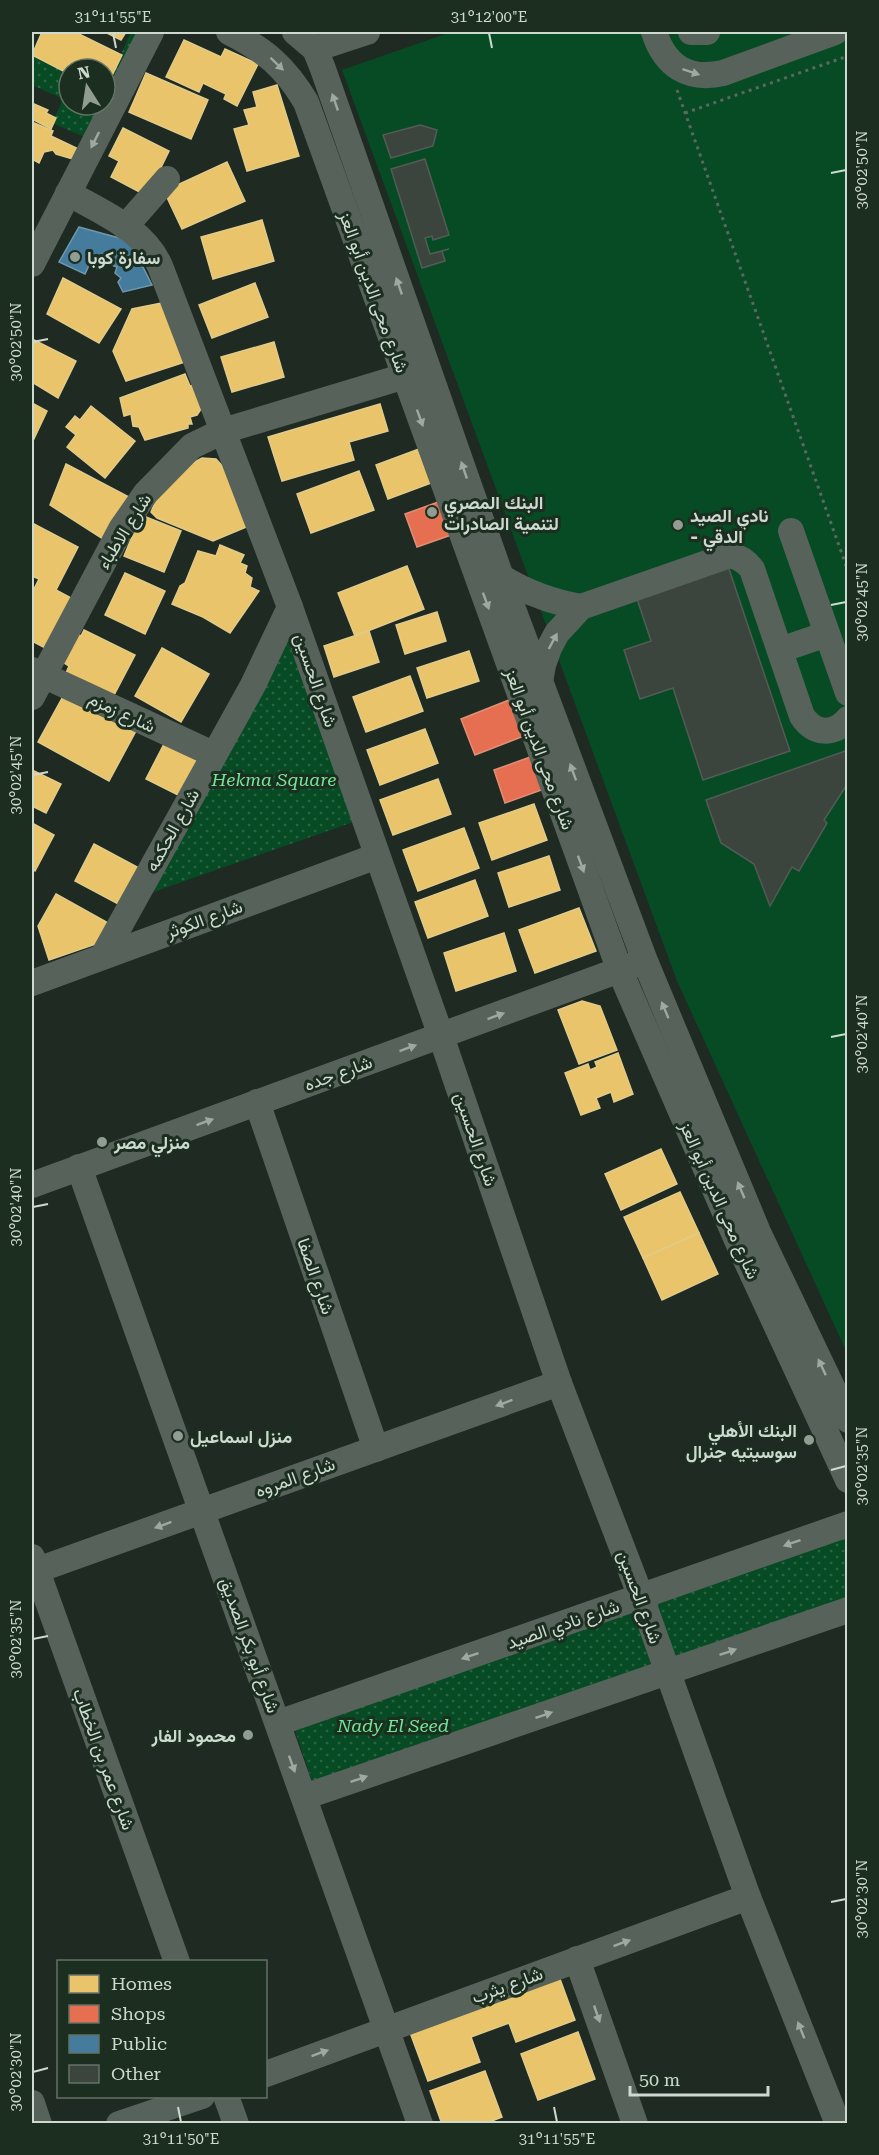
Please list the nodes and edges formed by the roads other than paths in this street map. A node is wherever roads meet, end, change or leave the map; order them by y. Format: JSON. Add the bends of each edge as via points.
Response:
{"nodes":[{"id":1,"x":151,"y":32,"type":"edge"},
{"id":2,"x":229,"y":32,"type":"edge"},
{"id":3,"x":296,"y":32,"type":"edge"},
{"id":4,"x":367,"y":32,"type":"edge"},
{"id":5,"x":654,"y":32,"type":"edge"},
{"id":6,"x":691,"y":32,"type":"edge"},
{"id":7,"x":707,"y":32,"type":"edge"},
{"id":8,"x":835,"y":32,"type":"edge"},
{"id":9,"x":315,"y":49,"type":"junction"},
{"id":10,"x":167,"y":179,"type":"dead end"},
{"id":11,"x":68,"y":193,"type":"junction"},
{"id":12,"x":125,"y":227,"type":"junction"},
{"id":13,"x":32,"y":264,"type":"edge"},
{"id":14,"x":405,"y":376,"type":"junction"},
{"id":15,"x":224,"y":431,"type":"junction"},
{"id":16,"x":791,"y":531,"type":"dead end"},
{"id":17,"x":501,"y":577,"type":"junction"},
{"id":18,"x":290,"y":607,"type":"junction"},
{"id":19,"x":581,"y":607,"type":"junction"},
{"id":20,"x":827,"y":634,"type":"junction"},
{"id":21,"x":780,"y":650,"type":"junction"},
{"id":22,"x":35,"y":680,"type":"edge"},
{"id":23,"x":540,"y":682,"type":"junction"},
{"id":24,"x":848,"y":693,"type":"edge"},
{"id":25,"x":848,"y":719,"type":"edge"},
{"id":26,"x":213,"y":754,"type":"junction"},
{"id":27,"x":377,"y":856,"type":"junction"},
{"id":28,"x":103,"y":956,"type":"junction"},
{"id":29,"x":645,"y":961,"type":"junction"},
{"id":30,"x":620,"y":971,"type":"junction"},
{"id":31,"x":32,"y":982,"type":"edge"},
{"id":32,"x":441,"y":1036,"type":"junction"},
{"id":33,"x":257,"y":1102,"type":"junction"},
{"id":34,"x":79,"y":1167,"type":"junction"},
{"id":35,"x":32,"y":1185,"type":"edge"},
{"id":36,"x":559,"y":1383,"type":"junction"},
{"id":37,"x":848,"y":1420,"type":"edge"},
{"id":38,"x":376,"y":1449,"type":"junction"},
{"id":39,"x":848,"y":1480,"type":"edge"},
{"id":40,"x":202,"y":1511,"type":"junction"},
{"id":41,"x":848,"y":1524,"type":"edge"},
{"id":42,"x":33,"y":1567,"type":"edge"},
{"id":43,"x":641,"y":1597,"type":"junction"},
{"id":44,"x":848,"y":1610,"type":"edge"},
{"id":45,"x":668,"y":1673,"type":"junction"},
{"id":46,"x":278,"y":1723,"type":"junction"},
{"id":47,"x":304,"y":1797,"type":"junction"},
{"id":48,"x":748,"y":1897,"type":"junction"},
{"id":49,"x":577,"y":1959,"type":"junction"},
{"id":50,"x":176,"y":1960,"type":"edge"},
{"id":51,"x":387,"y":2029,"type":"junction"},
{"id":52,"x":267,"y":2074,"type":"edge"},
{"id":53,"x":199,"y":2098,"type":"edge"},
{"id":54,"x":226,"y":2098,"type":"edge"},
{"id":55,"x":32,"y":2103,"type":"edge"},
{"id":56,"x":39,"y":2124,"type":"edge"},
{"id":57,"x":119,"y":2124,"type":"edge"},
{"id":58,"x":236,"y":2124,"type":"edge"},
{"id":59,"x":420,"y":2124,"type":"edge"},
{"id":60,"x":635,"y":2124,"type":"edge"},
{"id":61,"x":838,"y":2124,"type":"edge"}],
"edges":[{"from":1,"to":11,"type":"street","one_way":true},
{"from":2,"to":14,"type":"street","name":"شارع محى الدين أبو العز","one_way":true,"via":[[252,43],[276,62],[306,102]]},
{"from":3,"to":9,"type":"street","name":"شارع محى الدين أبو العز"},
{"from":4,"to":9,"type":"street"},
{"from":5,"to":8,"type":"street","one_way":true,"via":[[664,55],[676,67],[708,76]]},
{"from":6,"to":7,"type":"street"},
{"from":17,"to":9,"type":"street","name":"شارع محى الدين أبو العز","one_way":true},
{"from":10,"to":12,"type":"street"},
{"from":11,"to":12,"type":"street","name":"شارع الحسين"},
{"from":11,"to":13,"type":"street"},
{"from":12,"to":15,"type":"street","name":"شارع الحسين","via":[[144,241],[156,257]]},
{"from":14,"to":15,"type":"street","name":"شارع الاطباء"},
{"from":14,"to":30,"type":"street","name":"شارع محى الدين أبو العز","one_way":true},
{"from":15,"to":18,"type":"street","name":"شارع الحسين"},
{"from":15,"to":22,"type":"street","name":"شارع الاطباء","via":[[192,446],[146,493],[121,529]]},
{"from":16,"to":20,"type":"street"},
{"from":17,"to":19,"type":"street","via":[[531,593]]},
{"from":17,"to":23,"type":"street","name":"شارع محى الدين أبو العز"},
{"from":18,"to":26,"type":"street","name":"شارع الحكمه","via":[[253,685]]},
{"from":18,"to":27,"type":"street","name":"شارع الحسين"},
{"from":19,"to":21,"type":"street","via":[[730,555],[747,562],[752,569]]},
{"from":23,"to":19,"type":"street","one_way":true,"via":[[557,633]]},
{"from":20,"to":21,"type":"street"},
{"from":20,"to":24,"type":"street"},
{"from":21,"to":25,"type":"street","via":[[807,724],[824,732],[842,726]]},
{"from":22,"to":26,"type":"street","name":"شارع زمزم"},
{"from":29,"to":23,"type":"street","name":"شارع محى الدين أبو العز","one_way":true},
{"from":26,"to":28,"type":"street","name":"شارع الحكمه"},
{"from":27,"to":28,"type":"street","name":"شارع الكوثر"},
{"from":27,"to":32,"type":"street","name":"شارع الحسين"},
{"from":28,"to":31,"type":"street","name":"شارع الكوثر"},
{"from":29,"to":30,"type":"street","name":"شارع جده"},
{"from":37,"to":29,"type":"street","name":"شارع محى الدين أبو العز","one_way":true,"via":[[758,1232]]},
{"from":32,"to":30,"type":"street","name":"شارع جده","one_way":true},
{"from":30,"to":39,"type":"street","name":"شارع محى الدين أبو العز","via":[[740,1247]]},
{"from":33,"to":32,"type":"street","name":"شارع جده","one_way":true},
{"from":32,"to":36,"type":"street","name":"شارع الحسين"},
{"from":34,"to":33,"type":"street","name":"شارع جده","one_way":true},
{"from":33,"to":38,"type":"street","name":"شارع الصفا"},
{"from":34,"to":35,"type":"street","name":"شارع جده"},
{"from":34,"to":40,"type":"street","name":"شارع أبو بكر الصديق"},
{"from":36,"to":38,"type":"street","name":"شارع المروه","one_way":true},
{"from":36,"to":43,"type":"street","name":"شارع الحسين"},
{"from":38,"to":40,"type":"street","name":"شارع المروه"},
{"from":40,"to":42,"type":"street","name":"شارع المروه","one_way":true},
{"from":40,"to":46,"type":"street","name":"شارع أبو بكر الصديق"},
{"from":41,"to":43,"type":"street","name":"شارع نادي الصيد","one_way":true},
{"from":42,"to":50,"type":"street","name":"شارع عمر بن الخطاب"},
{"from":43,"to":45,"type":"street","name":"شارع الحسين"},
{"from":43,"to":46,"type":"street","name":"شارع نادي الصيد","one_way":true},
{"from":45,"to":44,"type":"street","one_way":true},
{"from":47,"to":45,"type":"street","one_way":true},
{"from":45,"to":48,"type":"street","name":"شارع الحسين"},
{"from":46,"to":47,"type":"street","name":"شارع أبو بكر الصديق","one_way":true},
{"from":47,"to":51,"type":"street","name":"شارع أبو بكر الصديق"},
{"from":49,"to":48,"type":"street","name":"شارع يثرب","one_way":true},
{"from":61,"to":48,"type":"street","name":"شارع الحسين","one_way":true},
{"from":49,"to":51,"type":"street","name":"شارع يثرب"},
{"from":49,"to":60,"type":"street","one_way":true},
{"from":52,"to":51,"type":"street","name":"شارع يثرب","one_way":true},
{"from":51,"to":59,"type":"street","name":"شارع أبو بكر الصديق"},
{"from":53,"to":57,"type":"street"},
{"from":54,"to":58,"type":"street"},
{"from":55,"to":56,"type":"street"}]}
